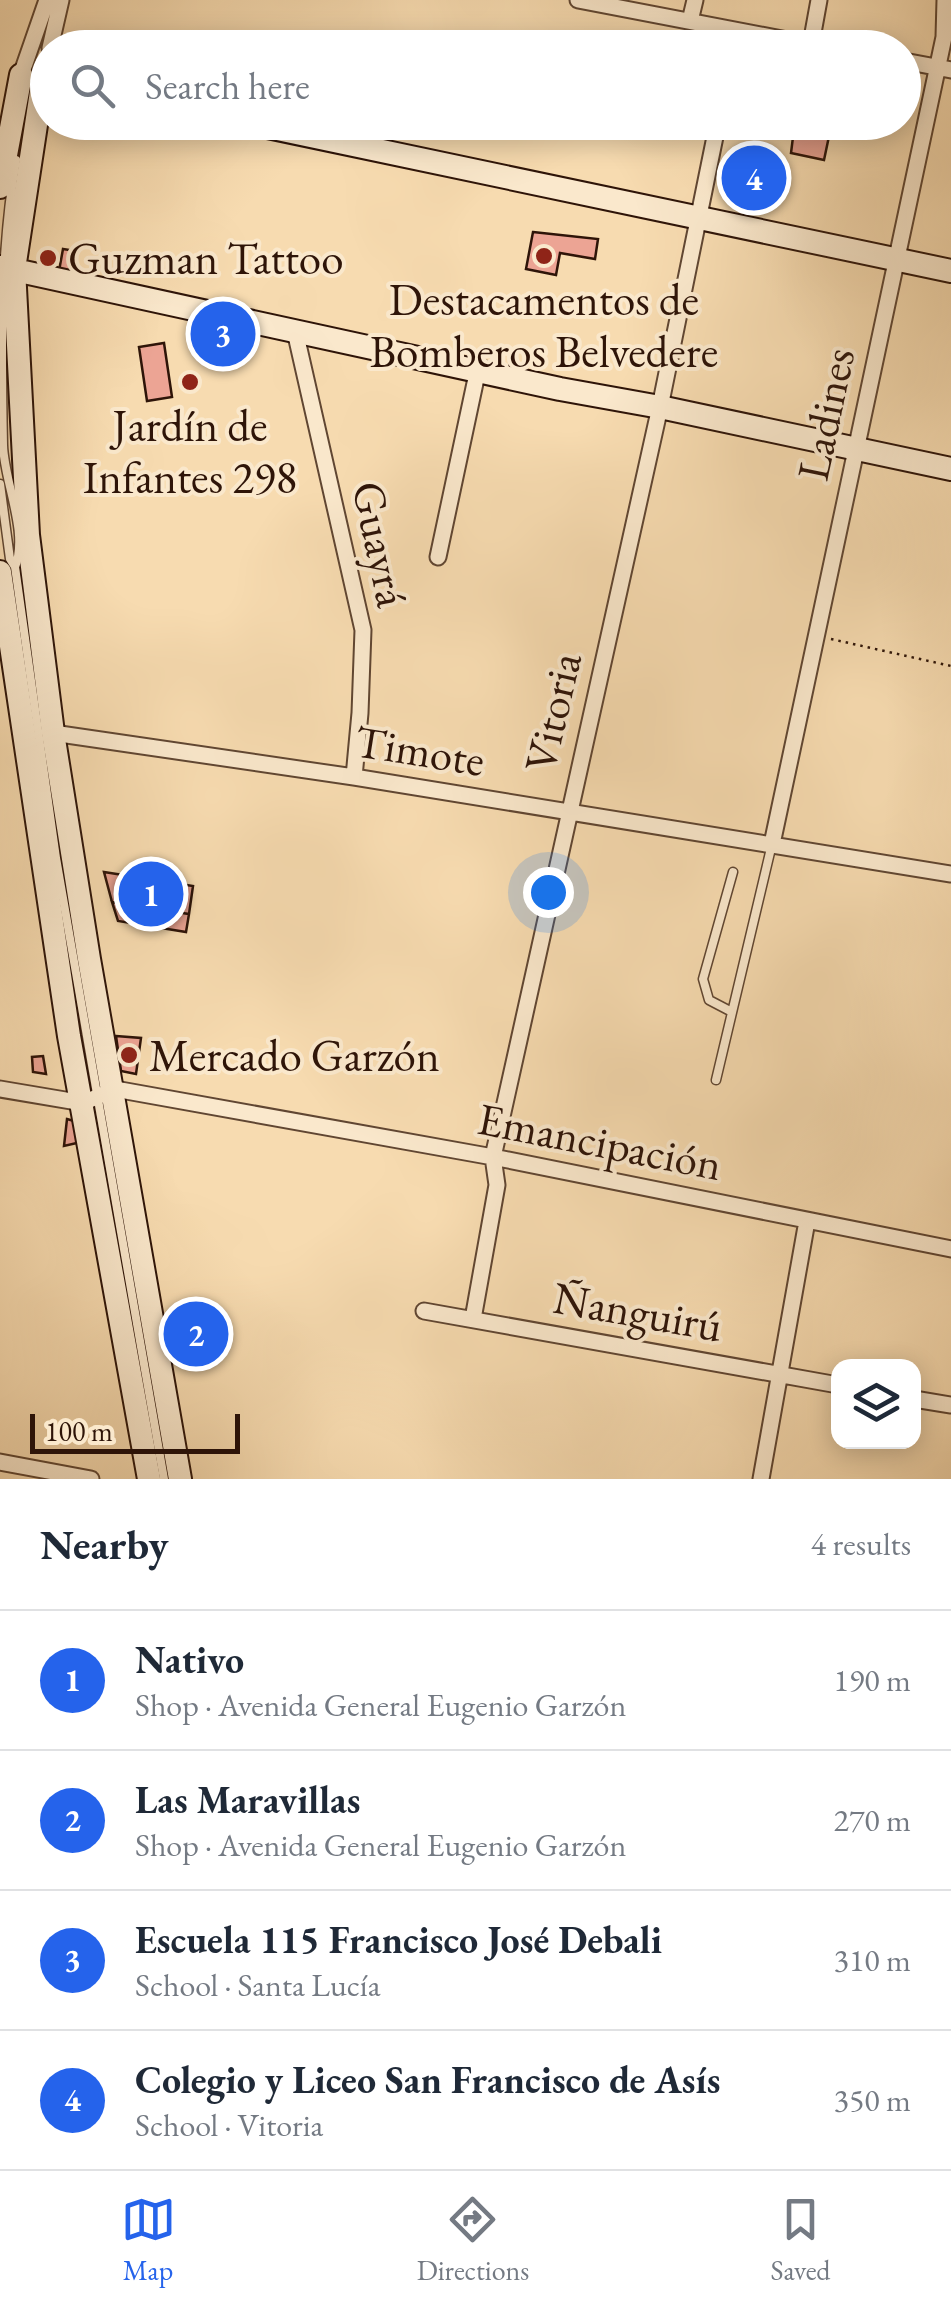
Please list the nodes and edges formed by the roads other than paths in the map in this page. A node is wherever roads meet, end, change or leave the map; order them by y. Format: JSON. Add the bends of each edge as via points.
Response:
{"nodes":[{"id":1,"x":47,"y":0,"type":"edge"},
{"id":2,"x":61,"y":0,"type":"edge"},
{"id":3,"x":578,"y":0,"type":"edge"},
{"id":4,"x":695,"y":0,"type":"edge"},
{"id":5,"x":819,"y":0,"type":"edge"},
{"id":6,"x":945,"y":0,"type":"edge"},
{"id":7,"x":690,"y":22,"type":"junction"},
{"id":8,"x":41,"y":30,"type":"edge"},
{"id":9,"x":54,"y":30,"type":"edge"},
{"id":10,"x":736,"y":30,"type":"edge"},
{"id":11,"x":814,"y":30,"type":"edge"},
{"id":12,"x":944,"y":69,"type":"edge"},
{"id":13,"x":30,"y":80,"type":"edge"},
{"id":14,"x":30,"y":87,"type":"edge"},
{"id":15,"x":327,"y":140,"type":"edge"},
{"id":16,"x":714,"y":140,"type":"edge"},
{"id":17,"x":0,"y":187,"type":"edge"},
{"id":18,"x":698,"y":220,"type":"junction"},
{"id":19,"x":896,"y":260,"type":"junction"},
{"id":20,"x":5,"y":267,"type":"edge"},
{"id":21,"x":951,"y":271,"type":"edge"},
{"id":22,"x":295,"y":332,"type":"junction"},
{"id":23,"x":478,"y":369,"type":"junction"},
{"id":24,"x":660,"y":407,"type":"junction"},
{"id":25,"x":856,"y":449,"type":"junction"},
{"id":26,"x":951,"y":469,"type":"edge"},
{"id":27,"x":0,"y":484,"type":"edge"},
{"id":28,"x":438,"y":557,"type":"dead end"},
{"id":29,"x":8,"y":570,"type":"edge"},
{"id":30,"x":53,"y":733,"type":"junction"},
{"id":31,"x":354,"y":777,"type":"junction"},
{"id":32,"x":568,"y":811,"type":"junction"},
{"id":33,"x":772,"y":844,"type":"junction"},
{"id":34,"x":733,"y":872,"type":"dead end"},
{"id":35,"x":951,"y":874,"type":"edge"},
{"id":36,"x":732,"y":1012,"type":"junction"},
{"id":37,"x":716,"y":1080,"type":"dead end"},
{"id":38,"x":0,"y":1090,"type":"edge"},
{"id":39,"x":98,"y":1096,"type":"junction"},
{"id":40,"x":493,"y":1157,"type":"junction"},
{"id":41,"x":807,"y":1221,"type":"junction"},
{"id":42,"x":951,"y":1249,"type":"edge"},
{"id":43,"x":424,"y":1311,"type":"dead end"},
{"id":44,"x":473,"y":1319,"type":"junction"},
{"id":45,"x":779,"y":1374,"type":"junction"},
{"id":46,"x":831,"y":1384,"type":"edge"},
{"id":47,"x":921,"y":1400,"type":"edge"},
{"id":48,"x":951,"y":1406,"type":"edge"},
{"id":49,"x":0,"y":1462,"type":"edge"},
{"id":50,"x":91,"y":1479,"type":"edge"},
{"id":51,"x":149,"y":1479,"type":"edge"},
{"id":52,"x":164,"y":1479,"type":"edge"},
{"id":53,"x":180,"y":1479,"type":"edge"},
{"id":54,"x":761,"y":1479,"type":"edge"}],
"edges":[{"from":1,"to":8,"type":"street"},
{"from":2,"to":9,"type":"street"},
{"from":3,"to":7,"type":"street"},
{"from":4,"to":7,"type":"street"},
{"from":5,"to":11,"type":"street"},
{"from":6,"to":12,"type":"street","name":"Ladines"},
{"from":7,"to":10,"type":"street"},
{"from":12,"to":19,"type":"street","name":"Ladines"},
{"from":13,"to":17,"type":"main road"},
{"from":14,"to":20,"type":"main road"},
{"from":15,"to":18,"type":"main road"},
{"from":16,"to":18,"type":"street","name":"Vitoria"},
{"from":18,"to":19,"type":"main road"},
{"from":18,"to":24,"type":"street","name":"Vitoria"},
{"from":19,"to":21,"type":"main road"},
{"from":19,"to":25,"type":"street","name":"Ladines"},
{"from":20,"to":22,"type":"main road"},
{"from":20,"to":29,"type":"lane","via":[[3,450],[19,558]]},
{"from":20,"to":30,"type":"main road"},
{"from":22,"to":23,"type":"main road"},
{"from":22,"to":31,"type":"street","name":"Guayrá","via":[[363,630]]},
{"from":23,"to":24,"type":"main road"},
{"from":23,"to":28,"type":"street"},
{"from":24,"to":25,"type":"main road"},
{"from":24,"to":32,"type":"street","name":"Vitoria"},
{"from":25,"to":26,"type":"main road"},
{"from":25,"to":33,"type":"street","name":"Ladines"},
{"from":27,"to":29,"type":"lane"},
{"from":29,"to":39,"type":"main road","via":[[69,1036]]},
{"from":30,"to":31,"type":"street","name":"Timote"},
{"from":30,"to":39,"type":"main road","via":[[90,959]]},
{"from":31,"to":32,"type":"street","name":"Timote"},
{"from":32,"to":33,"type":"street","name":"Timote"},
{"from":32,"to":40,"type":"street","name":"Vitoria"},
{"from":33,"to":35,"type":"street","name":"Timote"},
{"from":33,"to":36,"type":"lane"},
{"from":34,"to":36,"type":"lane","via":[[703,978],[709,1000]]},
{"from":36,"to":37,"type":"lane"},
{"from":38,"to":39,"type":"street","name":"Emancipación"},
{"from":39,"to":40,"type":"street","name":"Emancipación"},
{"from":39,"to":51,"type":"main road"},
{"from":39,"to":52,"type":"lane"},
{"from":39,"to":53,"type":"main road"},
{"from":40,"to":41,"type":"street","name":"Emancipación"},
{"from":40,"to":44,"type":"street","name":"Vitoria","via":[[498,1186]]},
{"from":41,"to":42,"type":"street","name":"Emancipación"},
{"from":41,"to":45,"type":"street"},
{"from":43,"to":44,"type":"street","name":"Ñanguirú"},
{"from":44,"to":45,"type":"street","name":"Ñanguirú"},
{"from":45,"to":46,"type":"street","name":"Ñanguirú"},
{"from":45,"to":54,"type":"street"},
{"from":47,"to":48,"type":"street"},
{"from":49,"to":50,"type":"street"}]}
